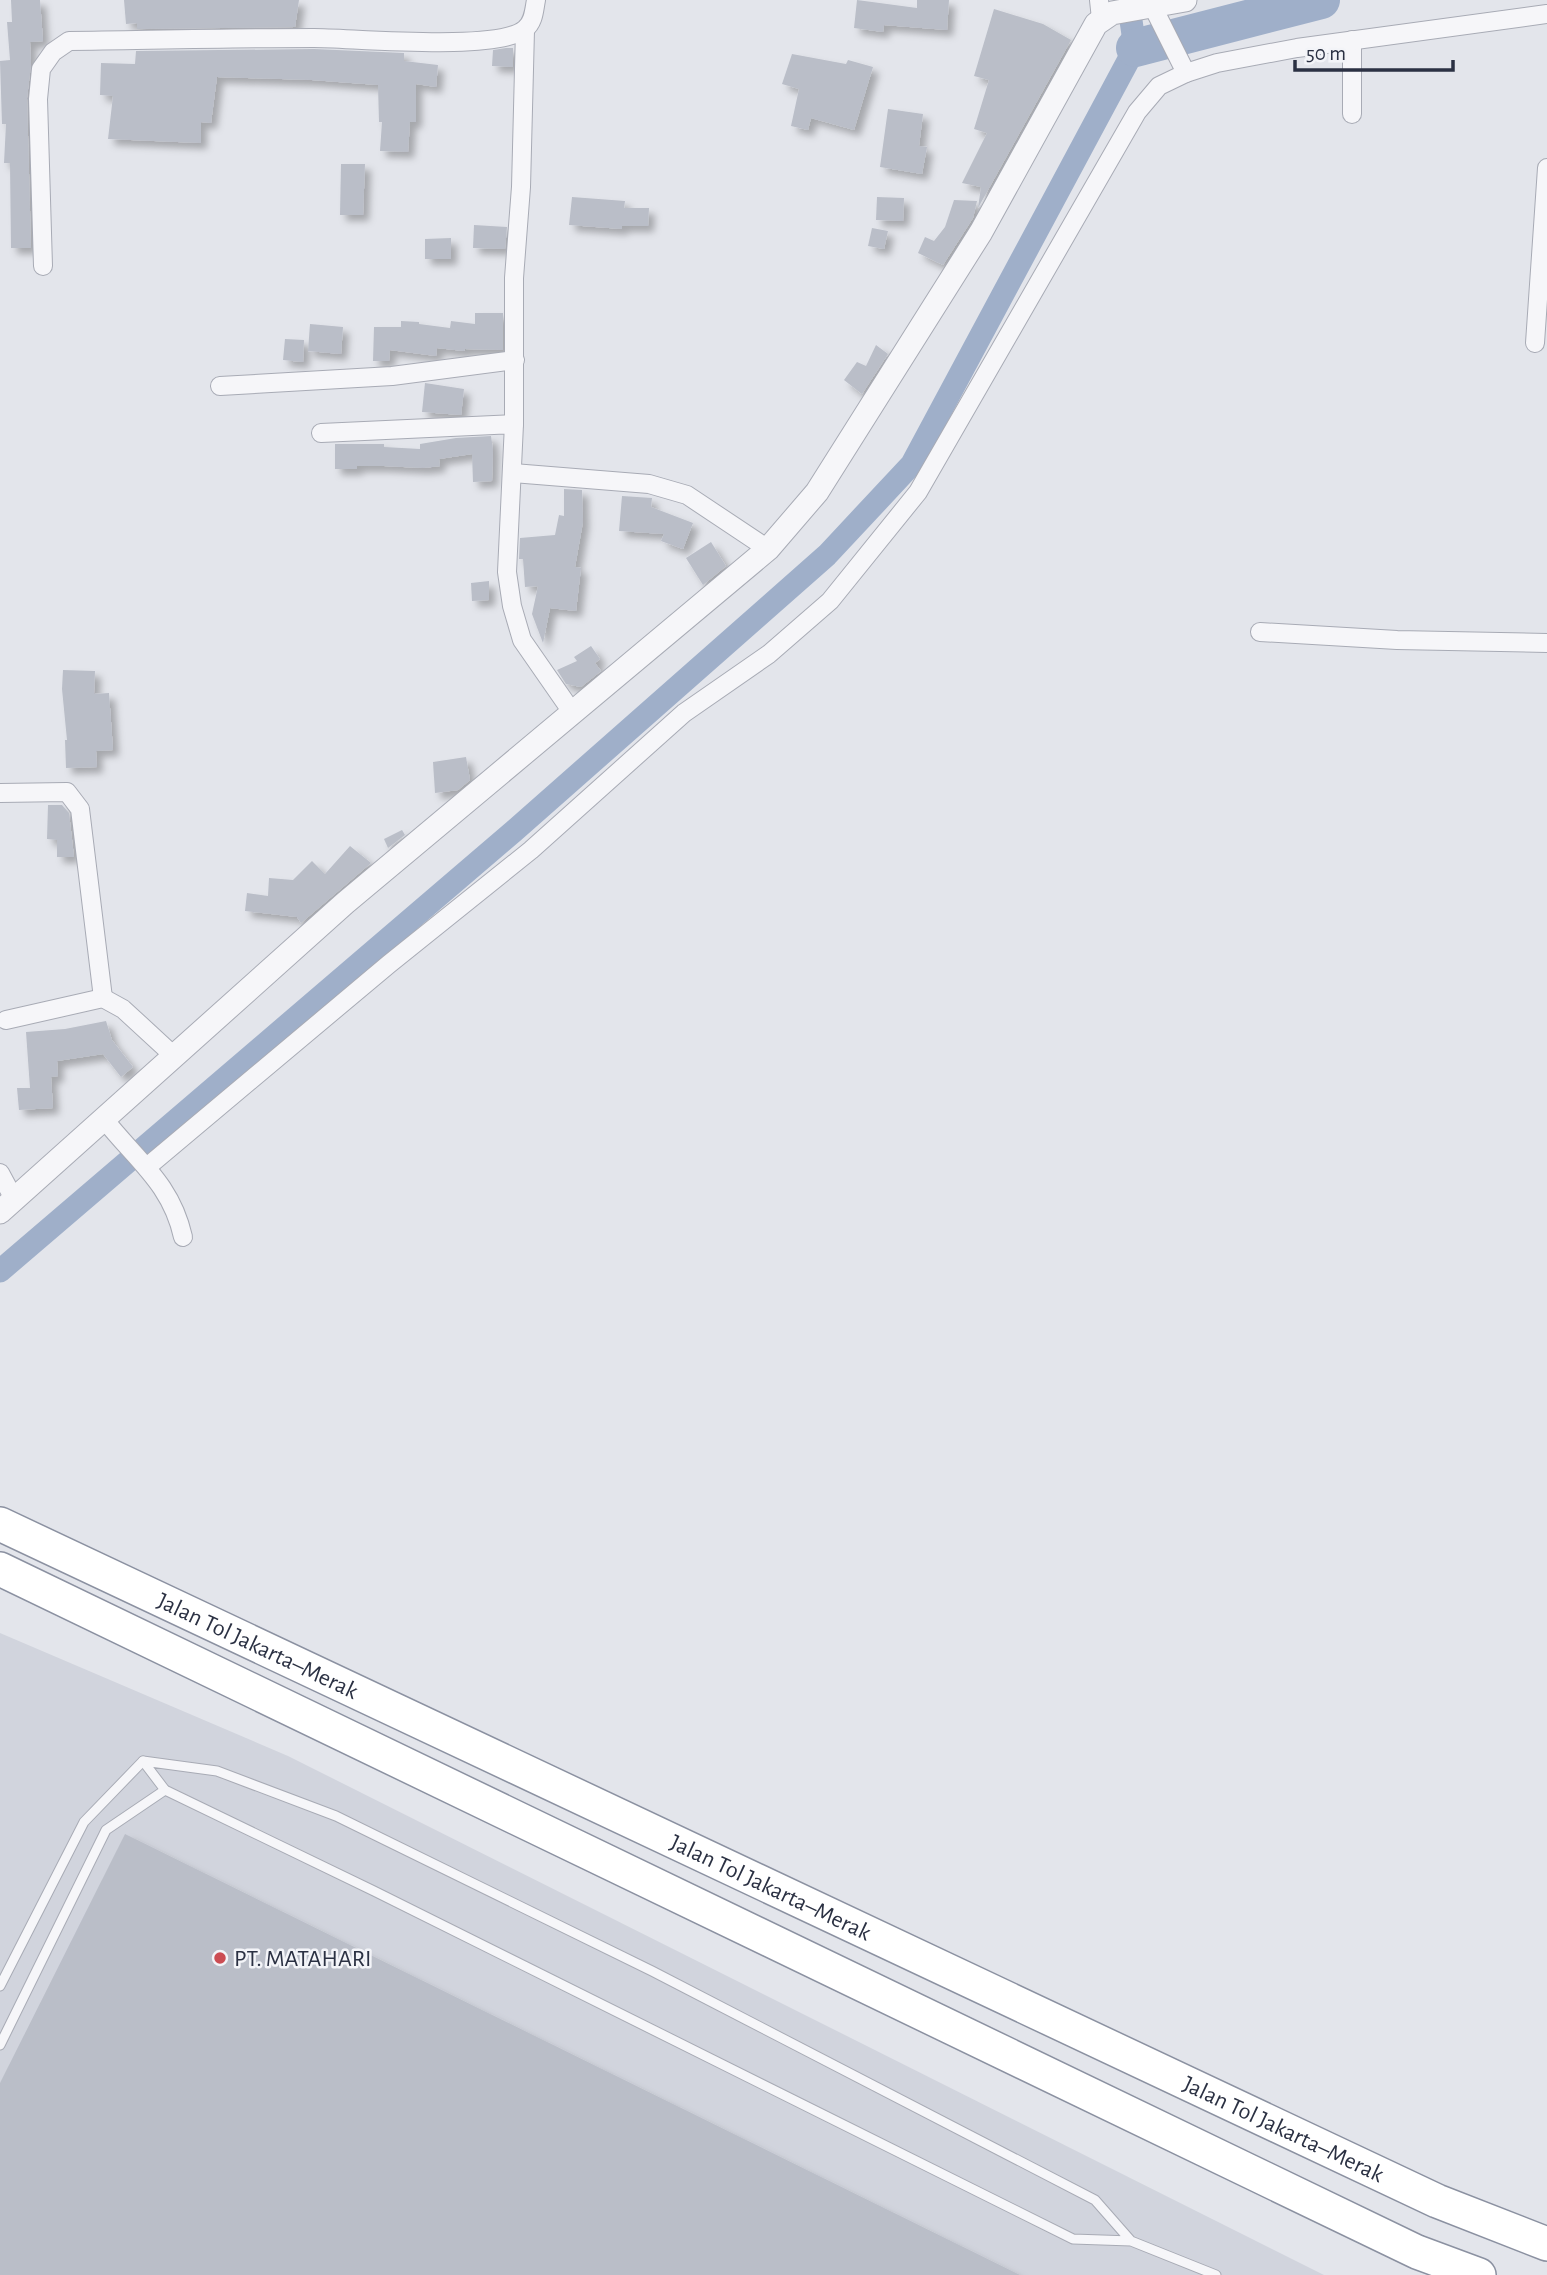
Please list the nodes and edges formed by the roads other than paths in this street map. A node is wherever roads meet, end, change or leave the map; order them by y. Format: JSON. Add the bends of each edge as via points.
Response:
{"nodes":[{"id":1,"x":537,"y":0,"type":"edge"},
{"id":2,"x":1161,"y":5,"type":"edge"},
{"id":3,"x":1104,"y":10,"type":"edge"},
{"id":4,"x":1547,"y":14,"type":"edge"},
{"id":5,"x":525,"y":30,"type":"junction"},
{"id":6,"x":1352,"y":40,"type":"junction"},
{"id":7,"x":1182,"y":66,"type":"junction"},
{"id":8,"x":1352,"y":114,"type":"dead end"},
{"id":9,"x":1547,"y":168,"type":"edge"},
{"id":10,"x":43,"y":266,"type":"dead end"},
{"id":11,"x":1535,"y":344,"type":"dead end"},
{"id":12,"x":515,"y":360,"type":"junction"},
{"id":13,"x":220,"y":386,"type":"dead end"},
{"id":14,"x":514,"y":424,"type":"junction"},
{"id":15,"x":321,"y":432,"type":"dead end"},
{"id":16,"x":513,"y":473,"type":"junction"},
{"id":17,"x":768,"y":549,"type":"junction"},
{"id":18,"x":1260,"y":632,"type":"dead end"},
{"id":19,"x":1547,"y":643,"type":"edge"},
{"id":20,"x":572,"y":712,"type":"junction"},
{"id":21,"x":0,"y":793,"type":"edge"},
{"id":22,"x":103,"y":999,"type":"junction"},
{"id":23,"x":6,"y":1020,"type":"dead end"},
{"id":24,"x":174,"y":1056,"type":"junction"},
{"id":25,"x":109,"y":1124,"type":"junction"},
{"id":26,"x":144,"y":1164,"type":"junction"},
{"id":27,"x":0,"y":1173,"type":"edge"},
{"id":28,"x":7,"y":1205,"type":"edge"},
{"id":29,"x":183,"y":1237,"type":"dead end"},
{"id":30,"x":0,"y":1524,"type":"edge"},
{"id":31,"x":0,"y":1569,"type":"edge"},
{"id":32,"x":143,"y":1761,"type":"junction"},
{"id":33,"x":165,"y":1790,"type":"junction"},
{"id":34,"x":0,"y":1986,"type":"edge"},
{"id":35,"x":0,"y":2045,"type":"edge"},
{"id":36,"x":1131,"y":2241,"type":"junction"},
{"id":37,"x":1547,"y":2244,"type":"edge"},
{"id":38,"x":1216,"y":2275,"type":"edge"},
{"id":39,"x":1479,"y":2275,"type":"edge"}],
"edges":[{"from":1,"to":5,"type":"street"},
{"from":2,"to":3,"type":"street"},
{"from":2,"to":7,"type":"street"},
{"from":3,"to":17,"type":"street","via":[[981,232],[817,492]]},
{"from":4,"to":6,"type":"street"},
{"from":5,"to":10,"type":"street","via":[[502,38],[443,43],[316,38],[69,41],[53,52],[41,69]]},
{"from":5,"to":12,"type":"street"},
{"from":6,"to":7,"type":"street"},
{"from":6,"to":8,"type":"street"},
{"from":7,"to":26,"type":"street","via":[[1138,112],[918,492],[830,601],[769,654],[684,713],[531,850]]},
{"from":9,"to":11,"type":"street"},
{"from":12,"to":13,"type":"street","via":[[392,376]]},
{"from":12,"to":14,"type":"street"},
{"from":14,"to":15,"type":"street"},
{"from":14,"to":16,"type":"street"},
{"from":16,"to":17,"type":"street","via":[[649,484],[687,495]]},
{"from":16,"to":20,"type":"street","via":[[507,572],[512,607],[522,640]]},
{"from":17,"to":20,"type":"street"},
{"from":18,"to":19,"type":"street"},
{"from":20,"to":24,"type":"street","via":[[345,903]]},
{"from":21,"to":22,"type":"street","via":[[67,792],[80,809]]},
{"from":22,"to":23,"type":"street"},
{"from":22,"to":24,"type":"street","via":[[123,1009]]},
{"from":24,"to":25,"type":"street"},
{"from":25,"to":26,"type":"street"},
{"from":25,"to":28,"type":"street"},
{"from":26,"to":29,"type":"street","via":[[178,1213]]},
{"from":27,"to":28,"type":"street"},
{"from":30,"to":37,"type":"highway","name":"Jalan Tol Jakarta–Merak","via":[[1437,2201]]},
{"from":31,"to":39,"type":"highway","name":"Jalan Tol Jakarta–Merak","via":[[1417,2252]]},
{"from":32,"to":33,"type":"lane"},
{"from":32,"to":34,"type":"lane","via":[[84,1822]]},
{"from":32,"to":36,"type":"lane","via":[[217,1771],[337,1816],[652,1970],[1095,2200]]},
{"from":33,"to":35,"type":"lane","via":[[106,1830]]},
{"from":33,"to":36,"type":"lane","via":[[1073,2239]]},
{"from":36,"to":38,"type":"lane"}]}
